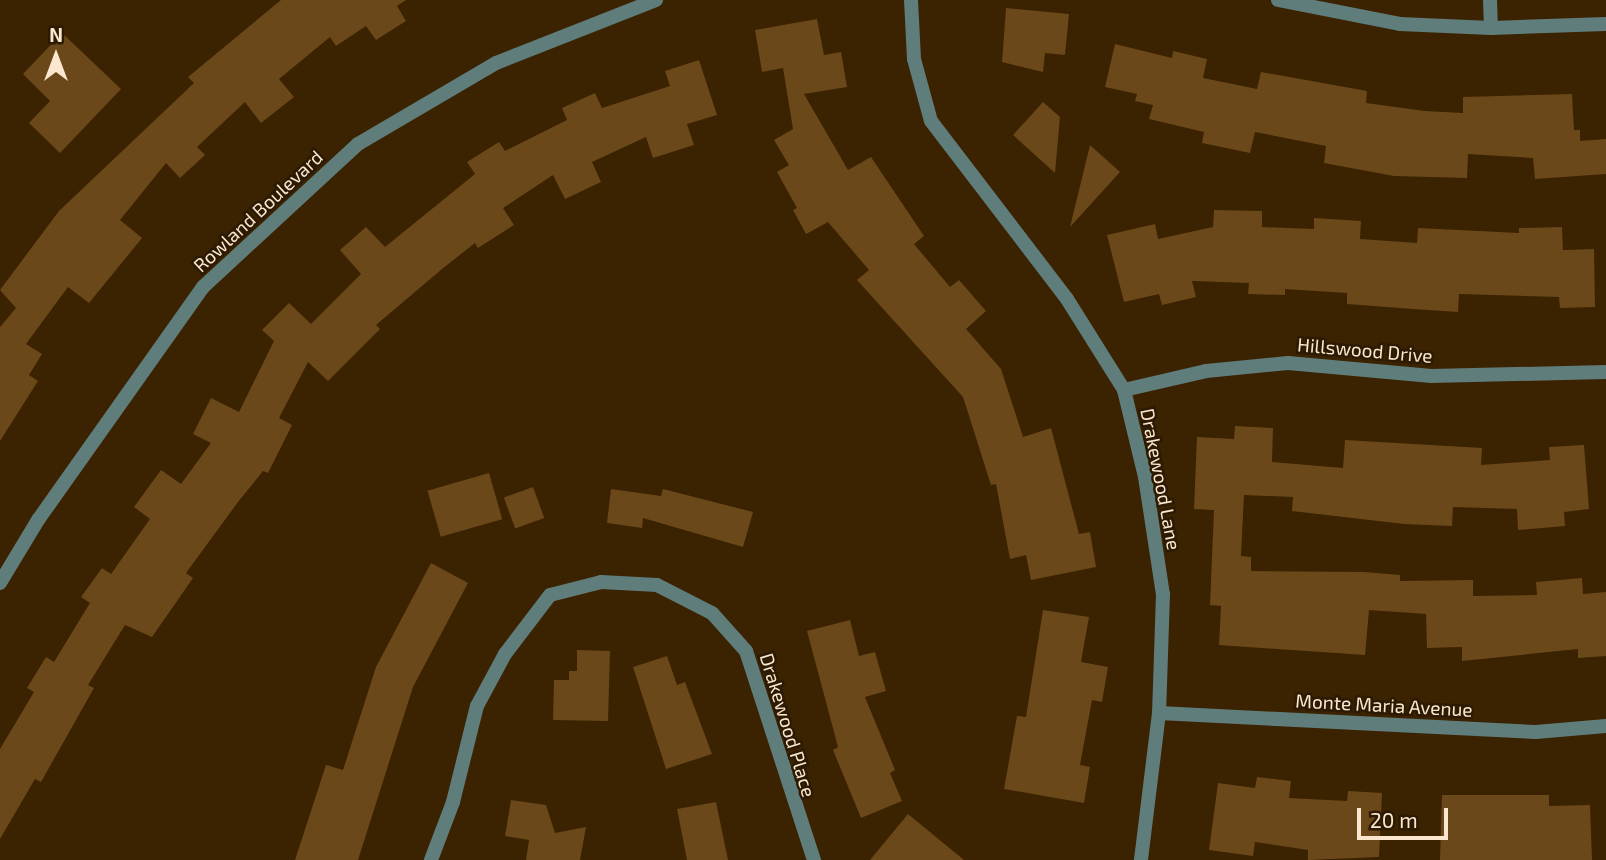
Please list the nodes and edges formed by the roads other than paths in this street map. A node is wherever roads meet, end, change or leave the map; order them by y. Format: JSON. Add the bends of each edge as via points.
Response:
{"nodes":[{"id":1,"x":656,"y":0,"type":"edge"},
{"id":2,"x":911,"y":0,"type":"edge"},
{"id":3,"x":1278,"y":0,"type":"edge"},
{"id":4,"x":1490,"y":0,"type":"edge"},
{"id":5,"x":1606,"y":24,"type":"edge"},
{"id":6,"x":1491,"y":28,"type":"junction"},
{"id":7,"x":1606,"y":372,"type":"edge"},
{"id":8,"x":1124,"y":390,"type":"junction"},
{"id":9,"x":0,"y":583,"type":"edge"},
{"id":10,"x":1159,"y":713,"type":"junction"},
{"id":11,"x":1606,"y":726,"type":"edge"},
{"id":12,"x":432,"y":860,"type":"edge"},
{"id":13,"x":814,"y":860,"type":"edge"},
{"id":14,"x":1141,"y":860,"type":"edge"}],
"edges":[{"from":1,"to":9,"type":"street","name":"Rowland Boulevard","via":[[496,63],[358,144],[203,287],[37,520]]},
{"from":2,"to":8,"type":"street","name":"Drakewood Lane","via":[[914,59],[931,121],[1067,299]]},
{"from":3,"to":6,"type":"street","via":[[1400,24]]},
{"from":4,"to":6,"type":"street"},
{"from":5,"to":6,"type":"street"},
{"from":7,"to":8,"type":"street","name":"Hillswood Drive","via":[[1431,376],[1288,363],[1206,371]]},
{"from":8,"to":10,"type":"street","name":"Drakewood Lane","via":[[1145,477],[1163,594]]},
{"from":10,"to":11,"type":"street","name":"Monte Maria Avenue","via":[[1536,732]]},
{"from":10,"to":14,"type":"street","name":"Drakewood Lane"},
{"from":12,"to":13,"type":"street","name":"Drakewood Place","via":[[453,802],[477,706],[505,654],[550,595],[601,582],[656,585],[712,613],[746,651]]}]}
